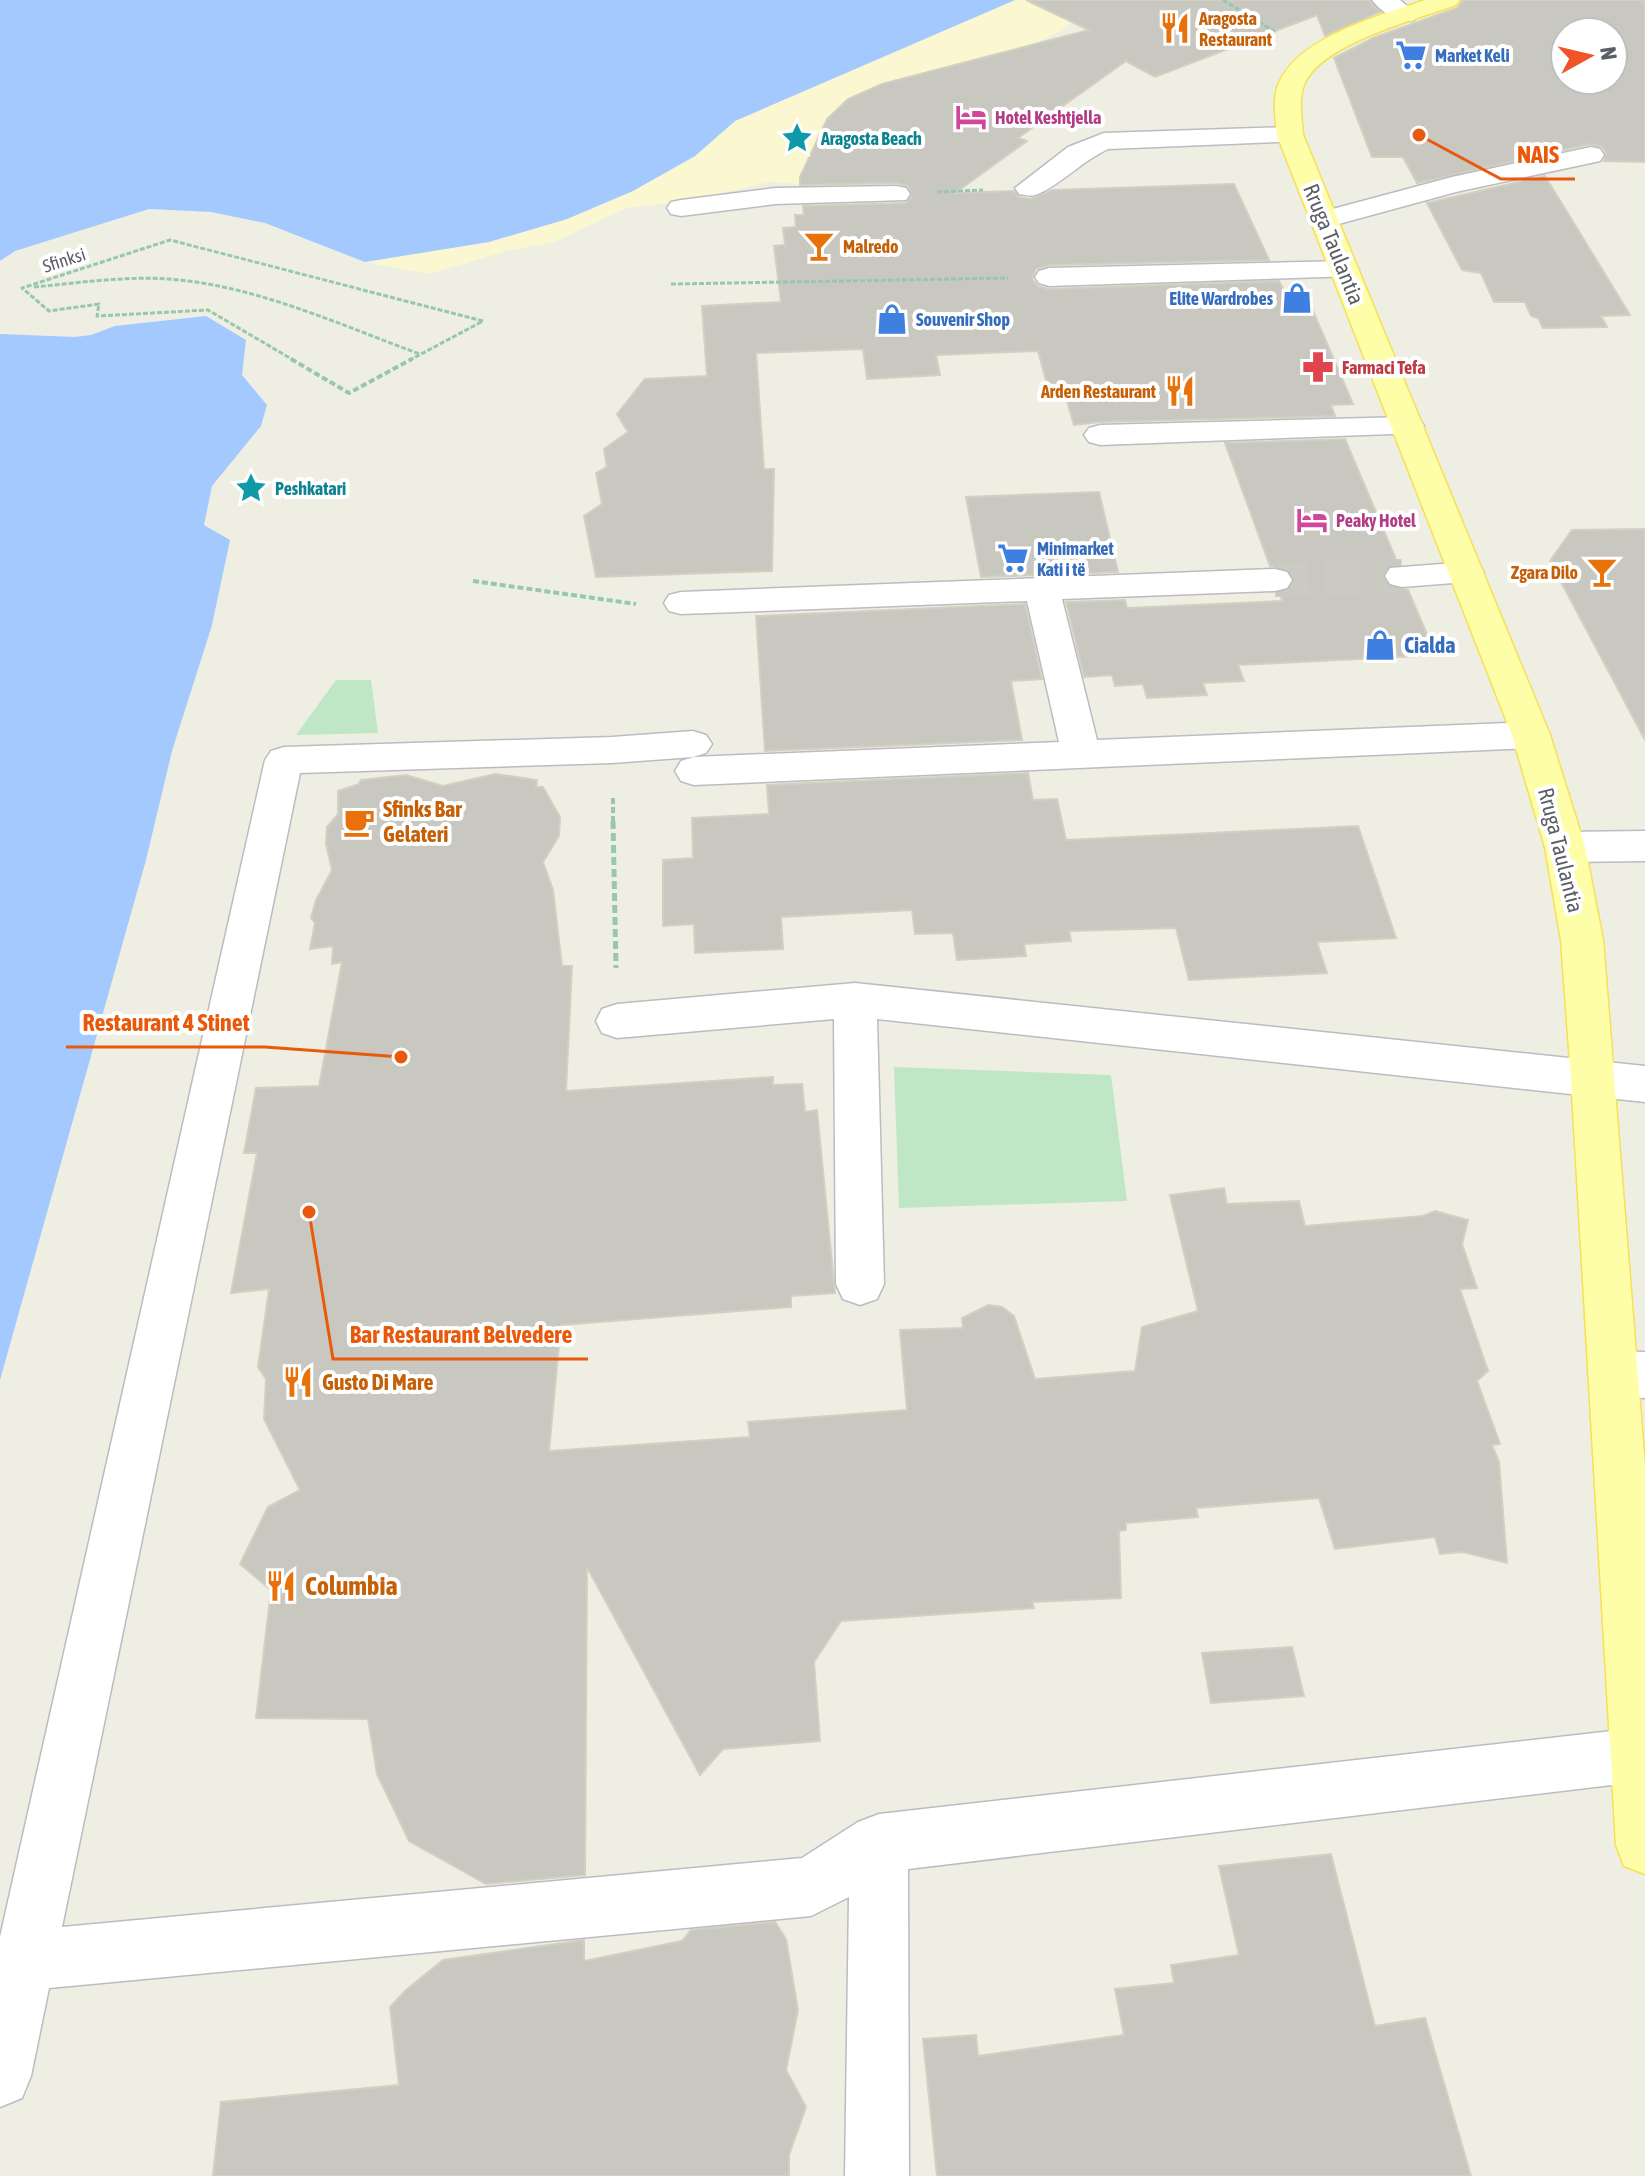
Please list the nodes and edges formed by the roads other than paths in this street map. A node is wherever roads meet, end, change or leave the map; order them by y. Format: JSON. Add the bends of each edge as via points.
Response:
{"nodes":[{"id":1,"x":1384,"y":0,"type":"edge"},
{"id":2,"x":1448,"y":0,"type":"edge"},
{"id":3,"x":1406,"y":15,"type":"junction"},
{"id":4,"x":1290,"y":135,"type":"junction"},
{"id":5,"x":1591,"y":155,"type":"dead end"},
{"id":6,"x":1029,"y":188,"type":"road end"},
{"id":7,"x":896,"y":194,"type":"road end"},
{"id":8,"x":681,"y":208,"type":"dead end"},
{"id":9,"x":1324,"y":220,"type":"junction"},
{"id":10,"x":1345,"y":270,"type":"junction"},
{"id":11,"x":1049,"y":277,"type":"road end"},
{"id":12,"x":1408,"y":426,"type":"junction"},
{"id":13,"x":1100,"y":435,"type":"dead end"},
{"id":14,"x":1467,"y":573,"type":"junction"},
{"id":15,"x":1402,"y":576,"type":"tunnel mouth"},
{"id":16,"x":1275,"y":580,"type":"tunnel mouth"},
{"id":17,"x":1042,"y":589,"type":"junction"},
{"id":18,"x":681,"y":603,"type":"road end"},
{"id":19,"x":1531,"y":735,"type":"junction"},
{"id":20,"x":1081,"y":754,"type":"junction"},
{"id":21,"x":1645,"y":846,"type":"edge"},
{"id":22,"x":1565,"y":847,"type":"junction"},
{"id":23,"x":855,"y":1000,"type":"junction"},
{"id":24,"x":617,"y":1021,"type":"road end"},
{"id":25,"x":1593,"y":1076,"type":"junction"},
{"id":26,"x":1645,"y":1084,"type":"edge"},
{"id":27,"x":860,"y":1284,"type":"dead end"},
{"id":28,"x":1629,"y":1374,"type":"edge"},
{"id":29,"x":1638,"y":1644,"type":"edge"},
{"id":30,"x":1638,"y":1756,"type":"junction"},
{"id":31,"x":879,"y":1843,"type":"junction"},
{"id":32,"x":1645,"y":1845,"type":"edge"},
{"id":33,"x":26,"y":1960,"type":"junction"},
{"id":34,"x":0,"y":2076,"type":"edge"},
{"id":35,"x":877,"y":2176,"type":"edge"}],
"edges":[{"from":1,"to":3,"type":"street"},
{"from":2,"to":3,"type":"main road","name":"Rruga Taulantia"},
{"from":3,"to":4,"type":"main road","name":"Rruga Taulantia","via":[[1305,63],[1291,84]]},
{"from":4,"to":6,"type":"street","via":[[1104,141],[1077,153]]},
{"from":4,"to":9,"type":"main road","name":"Rruga Taulantia"},
{"from":5,"to":9,"type":"street"},
{"from":7,"to":8,"type":"street","via":[[775,196]]},
{"from":9,"to":10,"type":"main road","name":"Rruga Taulantia"},
{"from":10,"to":11,"type":"street"},
{"from":10,"to":12,"type":"main road","name":"Rruga Taulantia"},
{"from":12,"to":13,"type":"street"},
{"from":12,"to":14,"type":"main road","name":"Rruga Taulantia"},
{"from":14,"to":15,"type":"street"},
{"from":14,"to":19,"type":"main road","name":"Rruga Taulantia"},
{"from":16,"to":17,"type":"street"},
{"from":17,"to":18,"type":"street"},
{"from":17,"to":20,"type":"street"},
{"from":19,"to":20,"type":"street"},
{"from":19,"to":22,"type":"main road","name":"Rruga Taulantia"},
{"from":20,"to":33,"type":"street","via":[[694,757],[612,750],[284,760]]},
{"from":21,"to":22,"type":"street"},
{"from":22,"to":25,"type":"main road","name":"Rruga Taulantia","via":[[1582,940]]},
{"from":23,"to":24,"type":"street"},
{"from":23,"to":25,"type":"street"},
{"from":23,"to":27,"type":"street"},
{"from":25,"to":26,"type":"street"},
{"from":25,"to":28,"type":"main road","name":"Rruga Taulantia"},
{"from":28,"to":29,"type":"main road","name":"Rruga Taulantia"},
{"from":29,"to":30,"type":"main road","name":"Rruga Taulantia"},
{"from":30,"to":31,"type":"street"},
{"from":30,"to":32,"type":"main road","name":"Rruga Taulantia"},
{"from":31,"to":33,"type":"street","via":[[811,1887]]},
{"from":31,"to":35,"type":"street"},
{"from":33,"to":34,"type":"street"}]}
